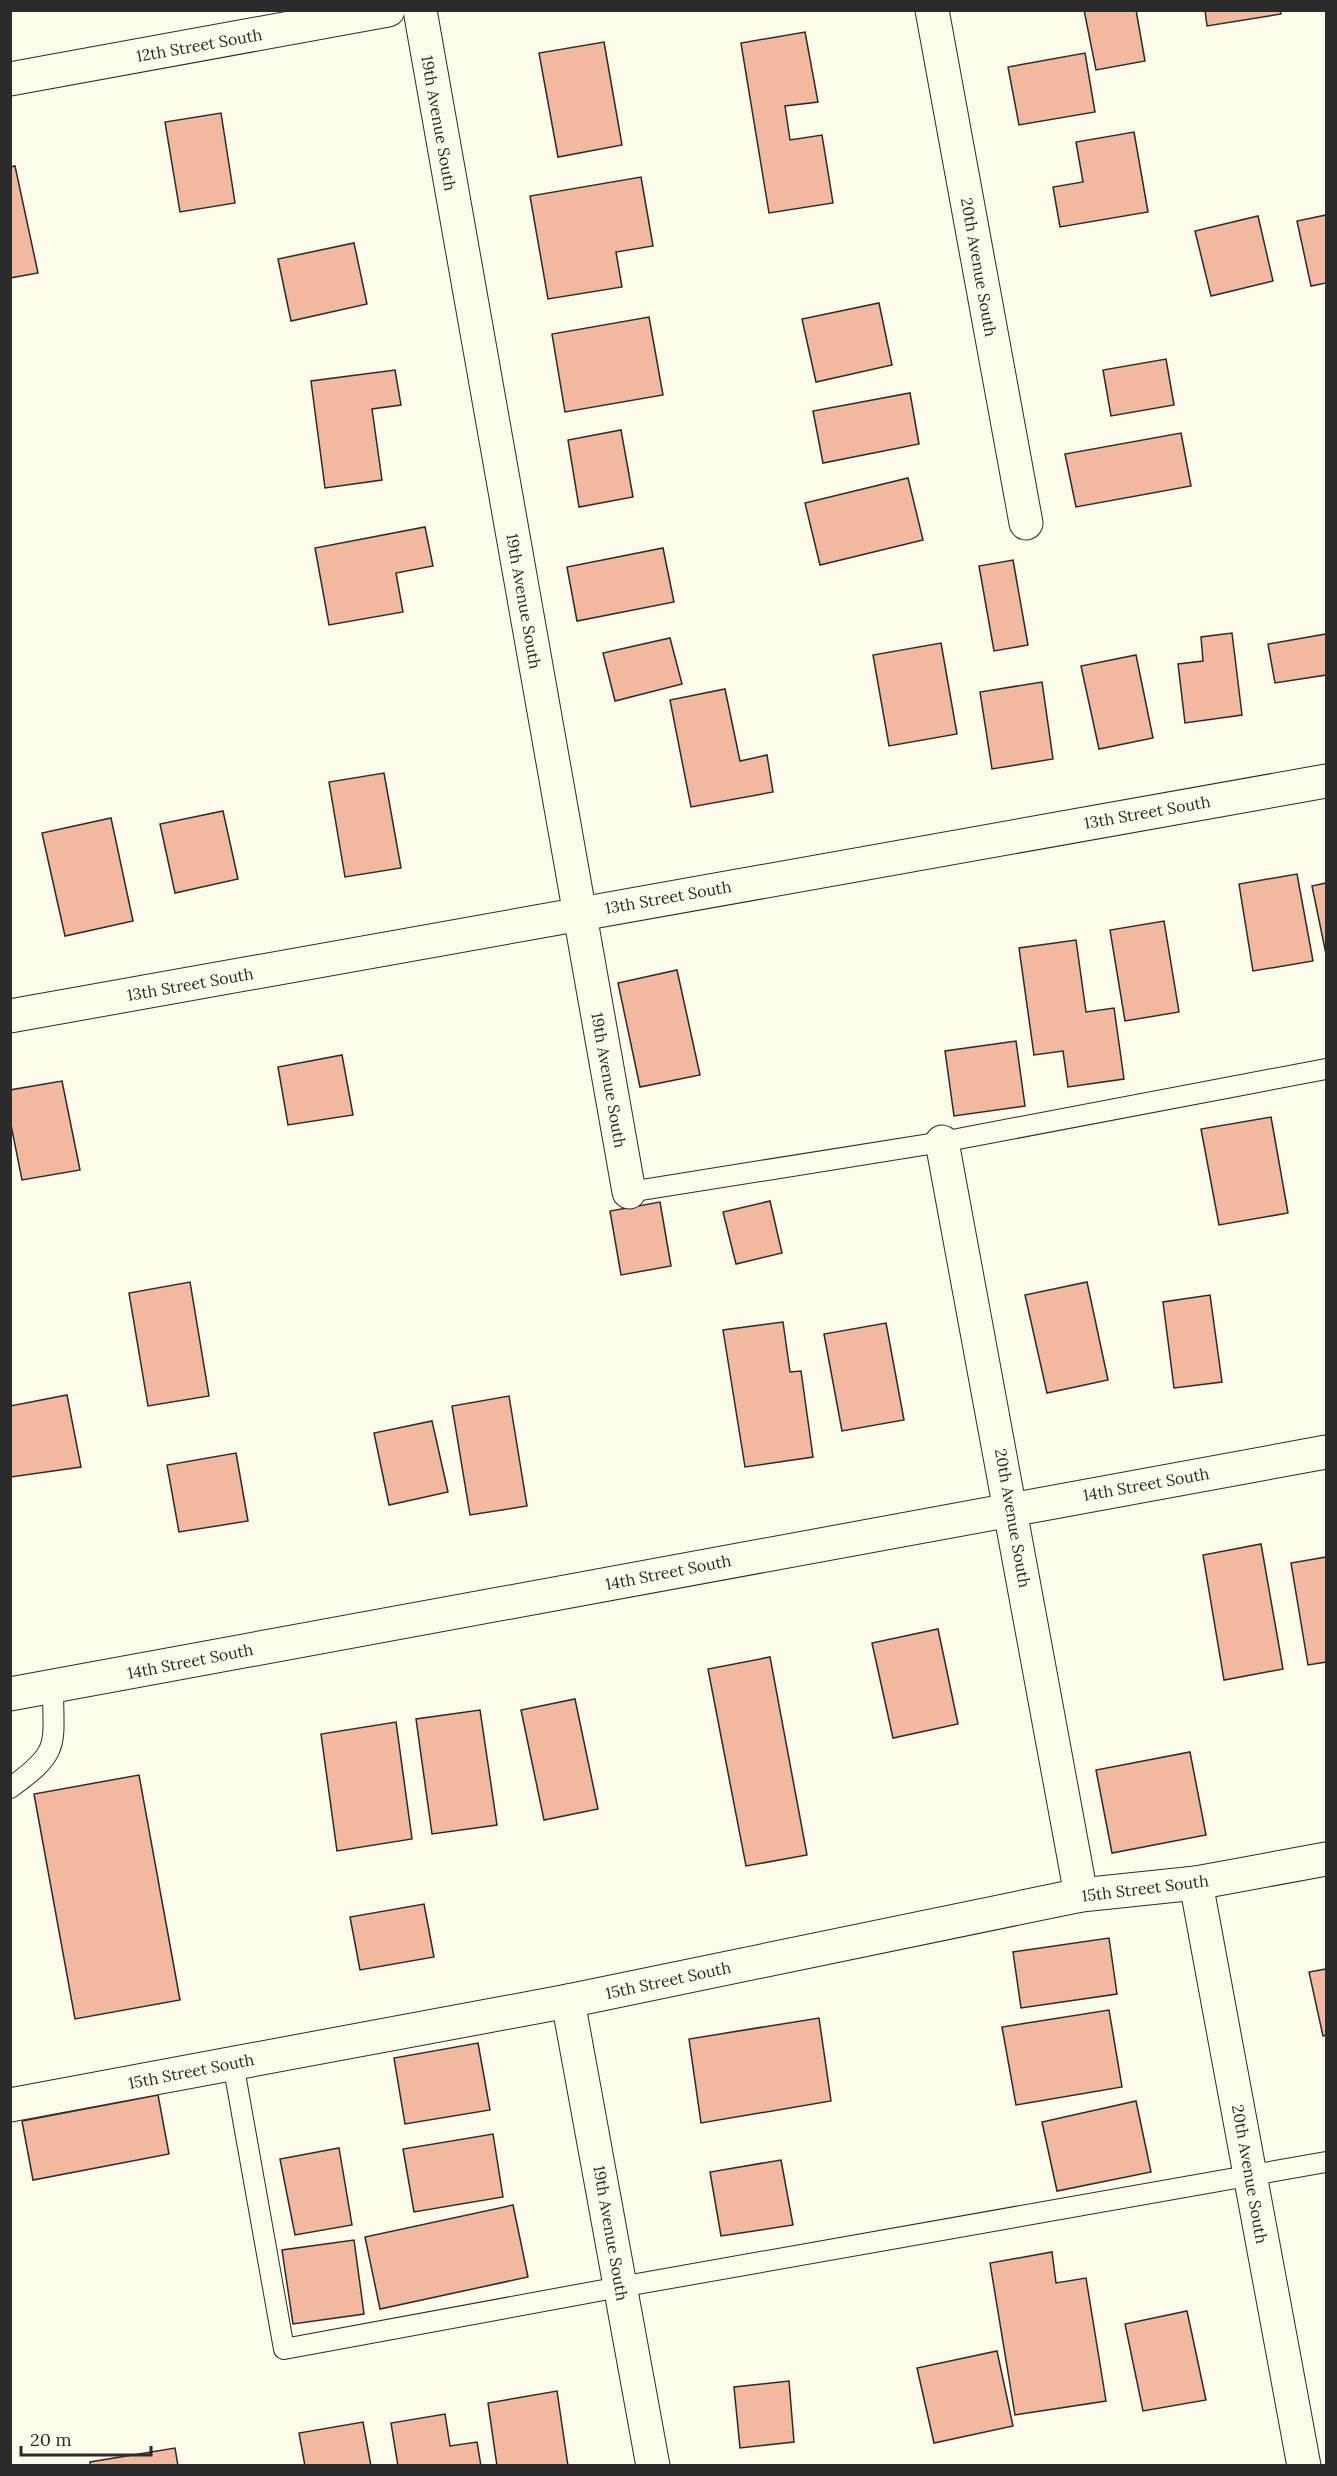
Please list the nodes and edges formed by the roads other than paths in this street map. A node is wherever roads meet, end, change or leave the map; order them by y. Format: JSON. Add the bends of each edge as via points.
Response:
{"nodes":[{"id":1,"x":420,"y":10,"type":"edge"},
{"id":2,"x":932,"y":10,"type":"edge"},
{"id":3,"x":375,"y":12,"type":"edge"},
{"id":4,"x":10,"y":79,"type":"edge"},
{"id":5,"x":1026,"y":523,"type":"dead end"},
{"id":6,"x":1326,"y":780,"type":"edge"},
{"id":7,"x":579,"y":913,"type":"junction"},
{"id":8,"x":10,"y":1016,"type":"edge"},
{"id":9,"x":1326,"y":1069,"type":"edge"},
{"id":10,"x":942,"y":1142,"type":"junction"},
{"id":11,"x":629,"y":1192,"type":"joint"},
{"id":12,"x":1326,"y":1452,"type":"edge"},
{"id":13,"x":1011,"y":1508,"type":"junction"},
{"id":14,"x":53,"y":1687,"type":"junction"},
{"id":15,"x":10,"y":1694,"type":"edge"},
{"id":16,"x":10,"y":1788,"type":"edge"},
{"id":17,"x":1326,"y":1859,"type":"edge"},
{"id":18,"x":1196,"y":1883,"type":"junction"},
{"id":19,"x":1081,"y":1894,"type":"junction"},
{"id":20,"x":568,"y":2001,"type":"junction"},
{"id":21,"x":233,"y":2063,"type":"junction"},
{"id":22,"x":10,"y":2105,"type":"edge"},
{"id":23,"x":1326,"y":2162,"type":"edge"},
{"id":24,"x":1250,"y":2176,"type":"junction"},
{"id":25,"x":620,"y":2287,"type":"junction"},
{"id":26,"x":652,"y":2466,"type":"edge"},
{"id":27,"x":1304,"y":2466,"type":"edge"}],
"edges":[{"from":1,"to":7,"type":"street","name":"19th Avenue South"},
{"from":2,"to":5,"type":"street","name":"20th Avenue South"},
{"from":3,"to":4,"type":"street","name":"12th Street South"},
{"from":6,"to":7,"type":"street","name":"13th Street South"},
{"from":7,"to":8,"type":"street","name":"13th Street South"},
{"from":7,"to":11,"type":"street","name":"19th Avenue South"},
{"from":9,"to":10,"type":"lane"},
{"from":10,"to":11,"type":"lane"},
{"from":10,"to":13,"type":"street","name":"20th Avenue South"},
{"from":12,"to":13,"type":"street","name":"14th Street South"},
{"from":13,"to":14,"type":"street","name":"14th Street South"},
{"from":13,"to":19,"type":"street","name":"20th Avenue South"},
{"from":14,"to":15,"type":"street","name":"14th Street South"},
{"from":14,"to":16,"type":"lane","via":[[53,1747],[37,1769]]},
{"from":17,"to":18,"type":"street","name":"15th Street South"},
{"from":18,"to":19,"type":"street","name":"15th Street South"},
{"from":18,"to":24,"type":"street","name":"20th Avenue South"},
{"from":19,"to":20,"type":"street","name":"15th Street South"},
{"from":20,"to":21,"type":"street","name":"15th Street South"},
{"from":20,"to":25,"type":"street","name":"19th Avenue South"},
{"from":21,"to":22,"type":"street","name":"15th Street South"},
{"from":21,"to":25,"type":"lane","via":[[284,2349]]},
{"from":23,"to":24,"type":"lane"},
{"from":24,"to":25,"type":"lane"},
{"from":24,"to":27,"type":"street","name":"20th Avenue South"},
{"from":25,"to":26,"type":"street","name":"19th Avenue South"}]}
